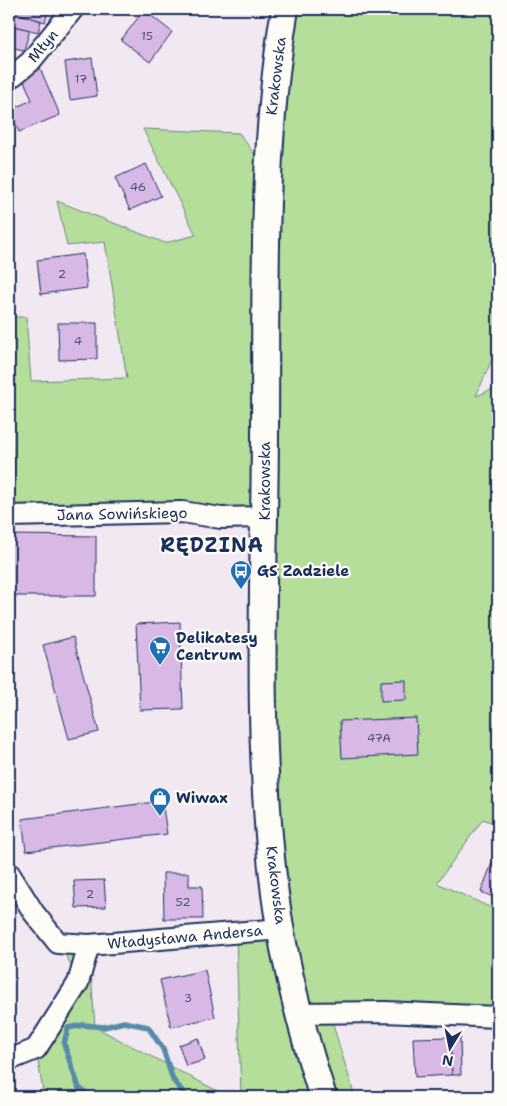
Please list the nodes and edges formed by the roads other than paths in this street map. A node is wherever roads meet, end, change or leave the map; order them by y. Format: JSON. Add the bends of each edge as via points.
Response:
{"nodes":[{"id":1,"x":73,"y":9,"type":"edge"},
{"id":2,"x":285,"y":9,"type":"edge"},
{"id":3,"x":9,"y":79,"type":"edge"},
{"id":4,"x":9,"y":516,"type":"edge"},
{"id":5,"x":264,"y":517,"type":"junction"},
{"id":6,"x":9,"y":873,"type":"edge"},
{"id":7,"x":281,"y":929,"type":"junction"},
{"id":8,"x":89,"y":945,"type":"junction"},
{"id":9,"x":298,"y":1013,"type":"junction"},
{"id":10,"x":498,"y":1018,"type":"edge"},
{"id":11,"x":9,"y":1060,"type":"edge"},
{"id":12,"x":323,"y":1097,"type":"edge"}],
"edges":[{"from":1,"to":3,"type":"street","name":"Młyn","via":[[30,62]]},
{"from":2,"to":5,"type":"main road","name":"Krakowska","via":[[276,66],[267,171]]},
{"from":4,"to":5,"type":"street","name":"Jana Sowińskiego","via":[[182,512],[221,518]]},
{"from":5,"to":7,"type":"main road","name":"Krakowska","via":[[266,785],[275,896]]},
{"from":6,"to":8,"type":"street","name":"Władysława Andersa","via":[[34,914],[58,943]]},
{"from":7,"to":8,"type":"street","name":"Władysława Andersa"},
{"from":7,"to":9,"type":"main road","name":"Krakowska"},
{"from":8,"to":11,"type":"street","name":"Władysława Andersa","via":[[78,983],[41,1043],[36,1049]]},
{"from":9,"to":10,"type":"street","via":[[385,1012]]},
{"from":9,"to":12,"type":"main road","name":"Krakowska"}]}
